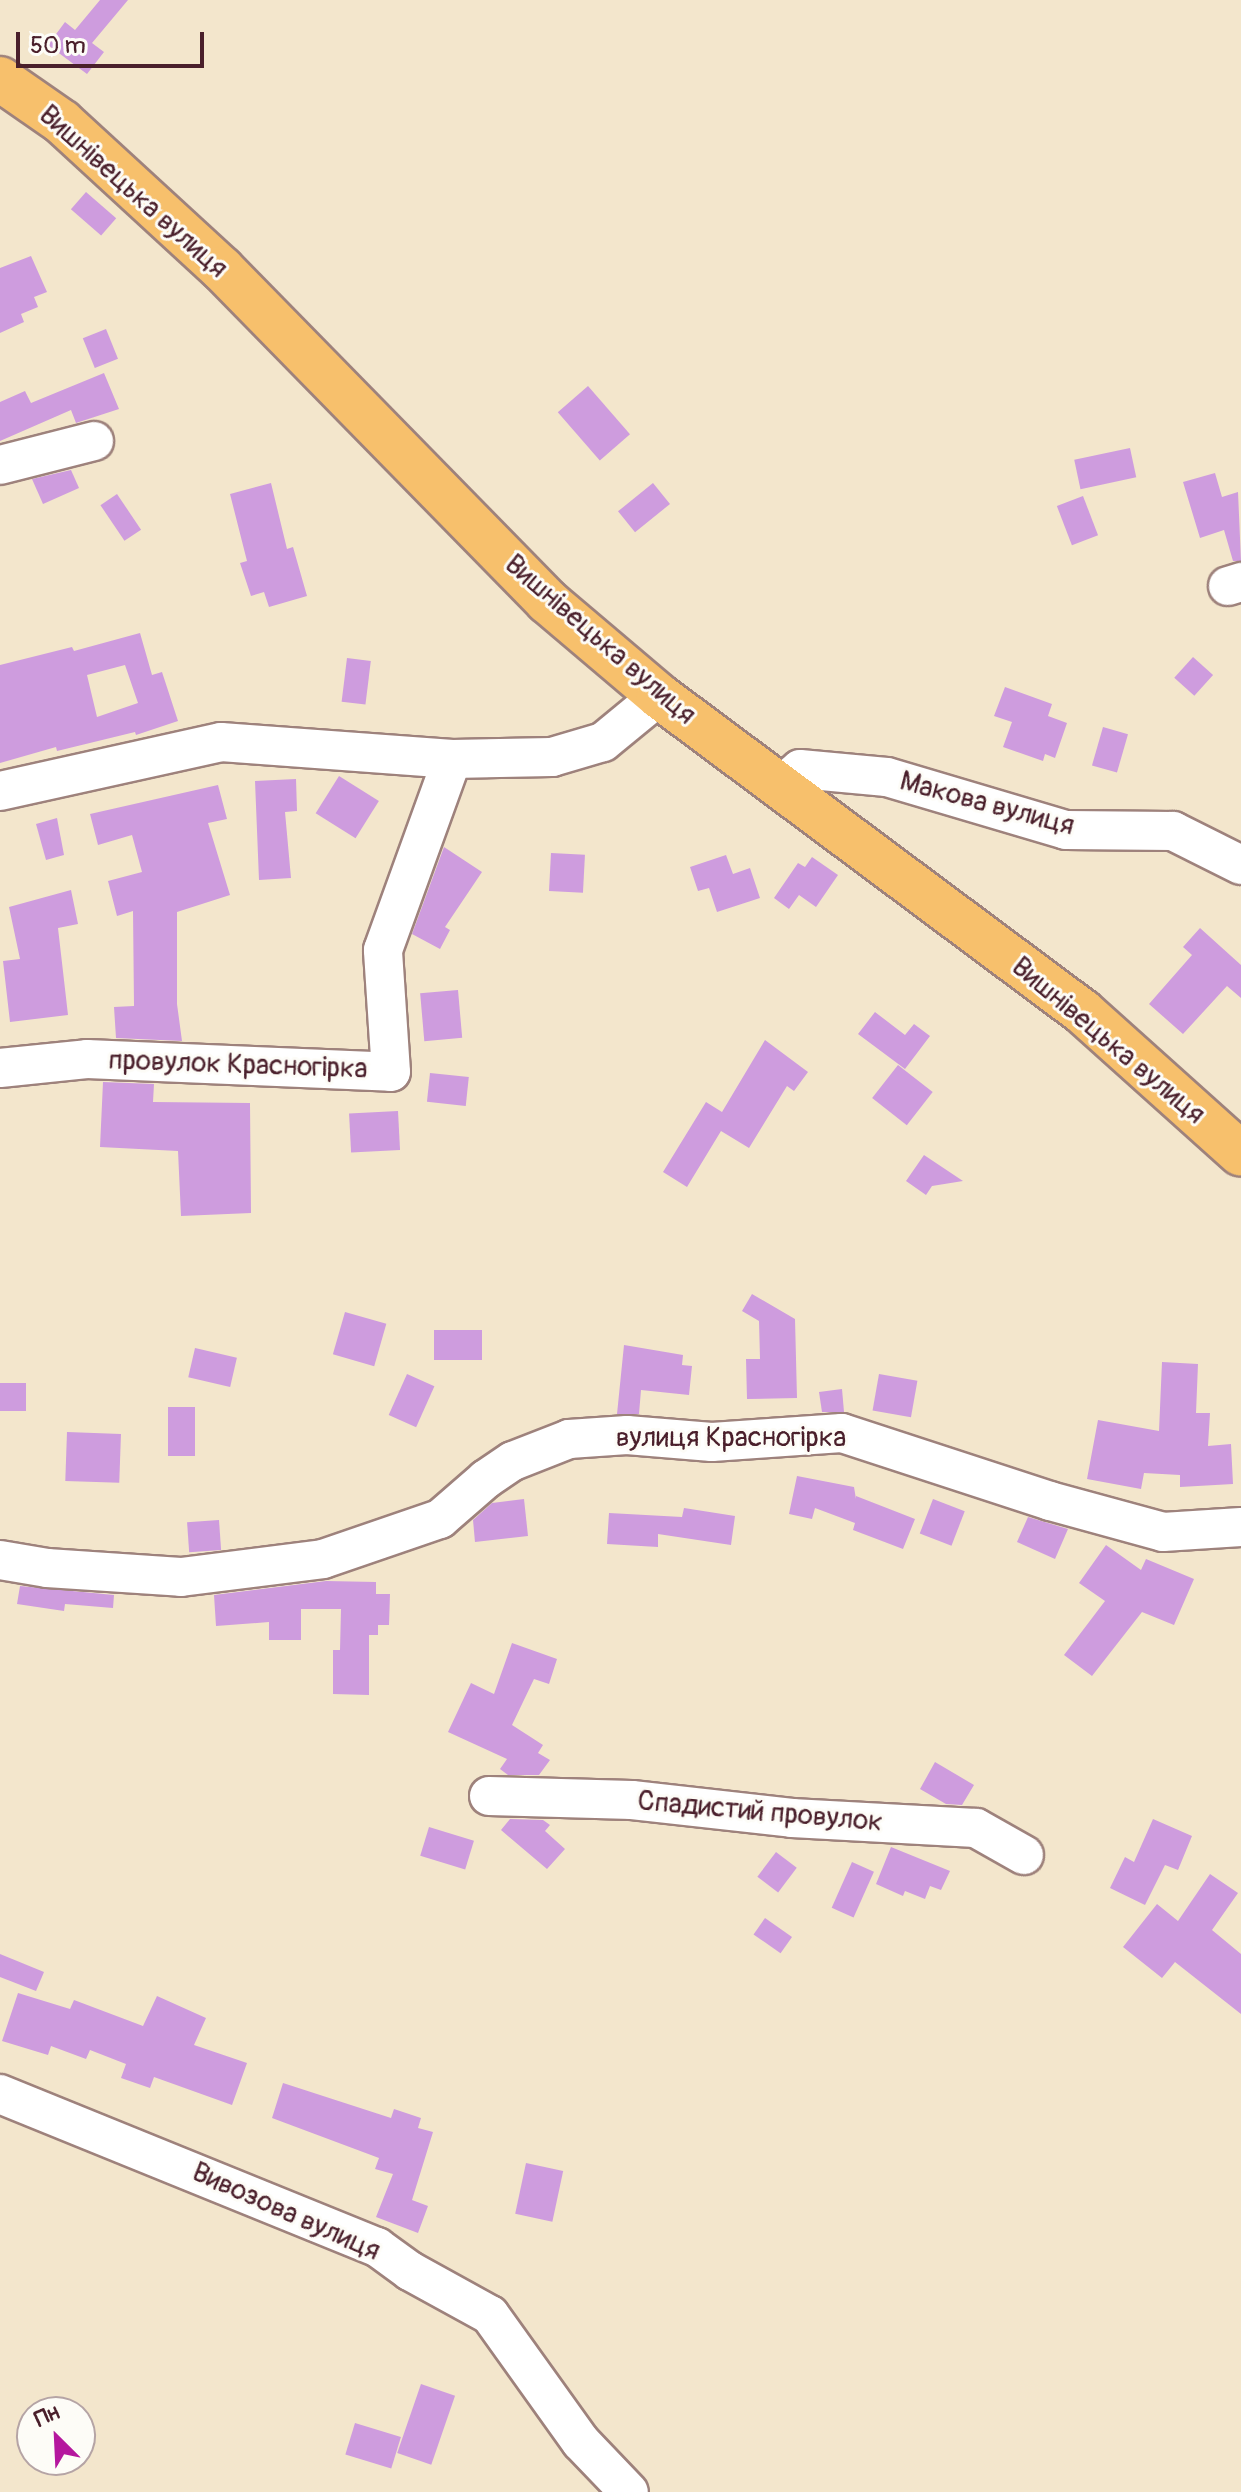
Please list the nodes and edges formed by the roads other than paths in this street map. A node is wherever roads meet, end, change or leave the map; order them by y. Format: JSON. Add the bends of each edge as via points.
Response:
{"nodes":[{"id":1,"x":0,"y":79,"type":"edge"},
{"id":2,"x":94,"y":441,"type":"dead end"},
{"id":3,"x":0,"y":465,"type":"edge"},
{"id":4,"x":659,"y":696,"type":"junction"},
{"id":5,"x":452,"y":759,"type":"junction"},
{"id":6,"x":780,"y":786,"type":"junction"},
{"id":7,"x":0,"y":791,"type":"edge"},
{"id":8,"x":1241,"y":865,"type":"edge"},
{"id":9,"x":0,"y":1068,"type":"edge"},
{"id":10,"x":1241,"y":1154,"type":"edge"},
{"id":11,"x":1241,"y":1527,"type":"edge"},
{"id":12,"x":0,"y":1560,"type":"edge"},
{"id":13,"x":489,"y":1796,"type":"dead end"},
{"id":14,"x":1024,"y":1855,"type":"dead end"},
{"id":15,"x":0,"y":2094,"type":"edge"},
{"id":16,"x":629,"y":2492,"type":"edge"}],
"edges":[{"from":1,"to":4,"type":"main road","name":"Вишнівецька вулиця","via":[[62,122],[222,269],[547,601]]},
{"from":2,"to":3,"type":"street"},
{"from":4,"to":5,"type":"street","via":[[603,742],[552,757]]},
{"from":4,"to":6,"type":"main road","name":"Вишнівецька вулиця"},
{"from":5,"to":7,"type":"street","via":[[221,742]]},
{"from":5,"to":9,"type":"street","name":"провулок Красногірка","via":[[383,950],[391,1072],[87,1059]]},
{"from":6,"to":8,"type":"street","name":"Макова вулиця","via":[[800,769],[887,777],[1066,830],[1173,831]]},
{"from":6,"to":10,"type":"main road","name":"Вишнівецька вулиця","via":[[1083,1012]]},
{"from":11,"to":12,"type":"street","name":"вулиця Красногірка","via":[[1163,1532],[842,1433],[712,1442],[627,1435],[569,1439],[513,1461],[440,1519],[323,1559],[181,1577]]},
{"from":13,"to":14,"type":"street","name":"Спадистий провулок","via":[[632,1800],[792,1818],[976,1828]]},
{"from":15,"to":16,"type":"street","name":"Вивозова вулиця","via":[[377,2247],[490,2315],[581,2442]]}]}
